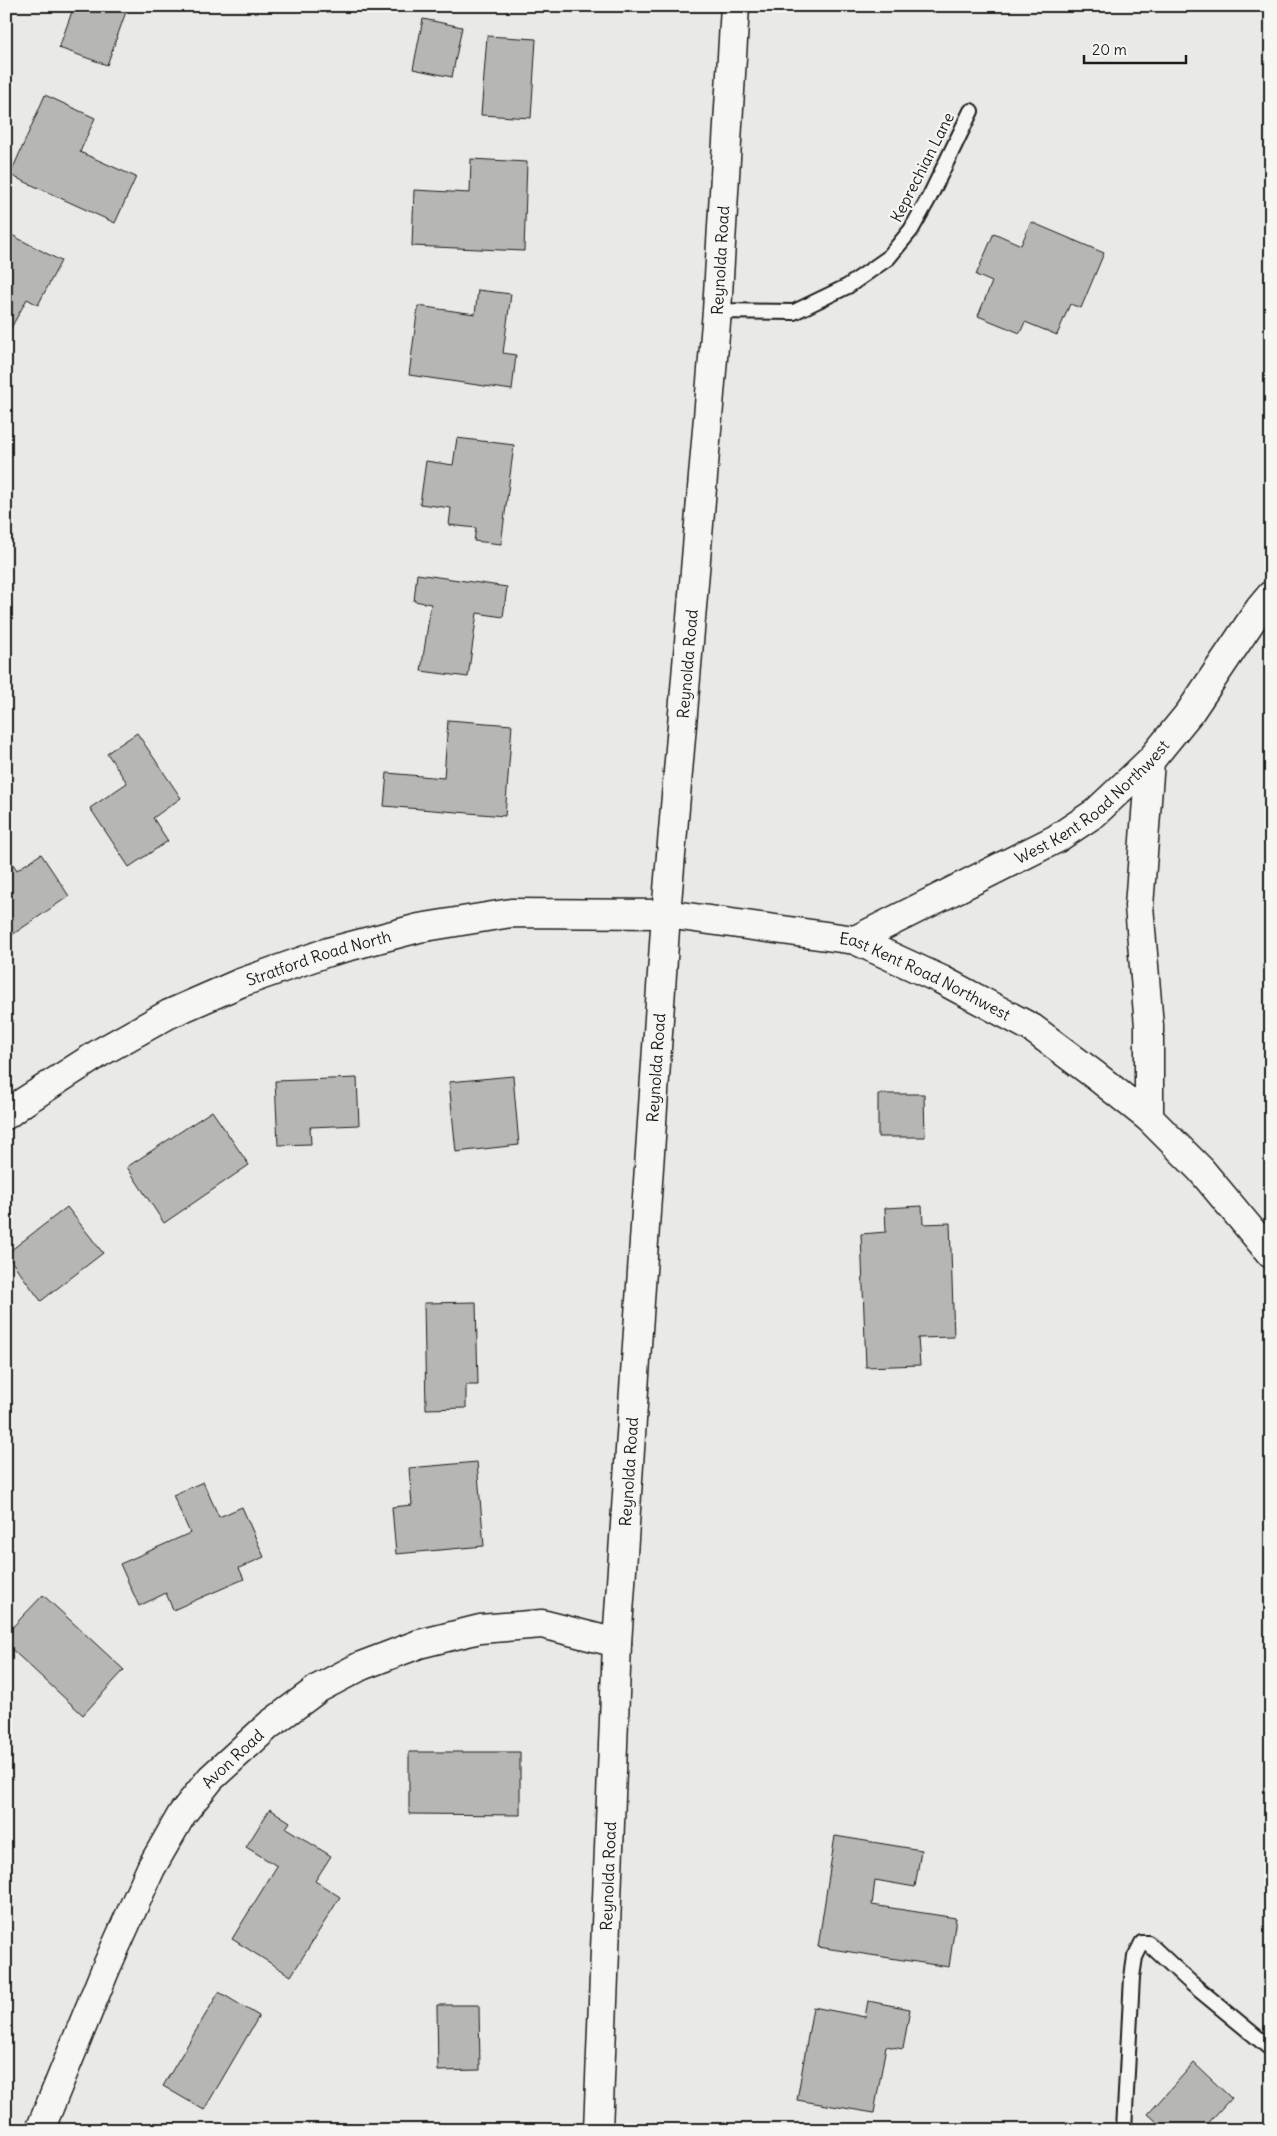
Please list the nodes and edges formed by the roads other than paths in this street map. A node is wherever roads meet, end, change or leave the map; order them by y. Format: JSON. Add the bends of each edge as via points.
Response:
{"nodes":[{"id":1,"x":736,"y":6,"type":"edge"},
{"id":2,"x":971,"y":111,"type":"dead end"},
{"id":3,"x":717,"y":311,"type":"junction"},
{"id":4,"x":1271,"y":595,"type":"edge"},
{"id":5,"x":1150,"y":761,"type":"junction"},
{"id":6,"x":666,"y":914,"type":"junction"},
{"id":7,"x":855,"y":940,"type":"junction"},
{"id":8,"x":6,"y":1115,"type":"edge"},
{"id":9,"x":1149,"y":1118,"type":"junction"},
{"id":10,"x":1271,"y":1254,"type":"edge"},
{"id":11,"x":617,"y":1643,"type":"junction"},
{"id":12,"x":1271,"y":2049,"type":"edge"},
{"id":13,"x":40,"y":2130,"type":"edge"},
{"id":14,"x":598,"y":2130,"type":"edge"},
{"id":15,"x":1124,"y":2130,"type":"edge"}],
"edges":[{"from":1,"to":3,"type":"main road","name":"Reynolda Road"},
{"from":2,"to":3,"type":"lane","name":"Keprechian Lane","via":[[911,230],[888,258],[848,286],[794,312]]},
{"from":3,"to":6,"type":"main road","name":"Reynolda Road"},
{"from":4,"to":5,"type":"main road","name":"West Kent Road Northwest","via":[[1190,712]]},
{"from":5,"to":7,"type":"main road","name":"West Kent Road Northwest","via":[[1095,813],[1056,839]]},
{"from":5,"to":9,"type":"main road","via":[[1139,906],[1149,1026]]},
{"from":6,"to":7,"type":"main road","name":"East Kent Road Northwest"},
{"from":6,"to":8,"type":"main road","name":"Stratford Road North","via":[[511,913],[419,928],[328,952],[240,983],[168,1014],[101,1052]]},
{"from":6,"to":11,"type":"main road","name":"Reynolda Road"},
{"from":7,"to":9,"type":"main road","name":"East Kent Road Northwest","via":[[942,980],[1032,1028]]},
{"from":9,"to":10,"type":"main road","name":"East Kent Road Northwest","via":[[1201,1170]]},
{"from":11,"to":13,"type":"main road","name":"Avon Road","via":[[542,1624],[480,1629],[419,1644],[360,1666],[319,1688],[269,1725],[211,1778],[182,1814],[151,1868]]},
{"from":11,"to":14,"type":"main road","name":"Reynolda Road"},
{"from":12,"to":15,"type":"lane","via":[[1148,1943],[1142,1943],[1135,1957],[1132,1977]]}]}
